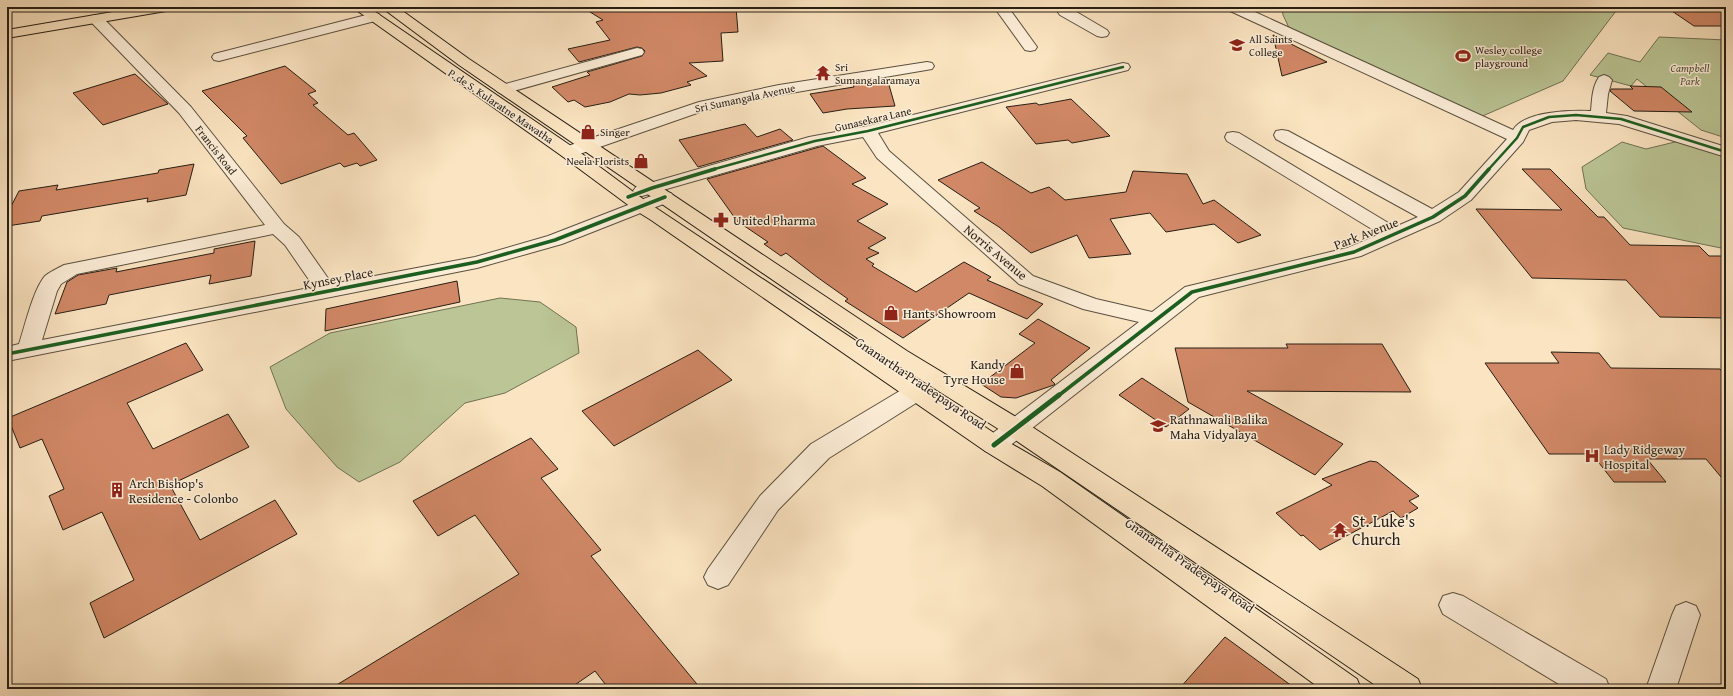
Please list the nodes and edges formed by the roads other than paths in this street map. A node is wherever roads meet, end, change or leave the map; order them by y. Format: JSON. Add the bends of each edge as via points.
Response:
{"nodes":[{"id":1,"x":166,"y":7,"type":"edge"},
{"id":2,"x":359,"y":7,"type":"edge"},
{"id":3,"x":388,"y":7,"type":"edge"},
{"id":4,"x":1001,"y":7,"type":"edge"},
{"id":5,"x":1061,"y":7,"type":"edge"},
{"id":6,"x":1233,"y":7,"type":"edge"},
{"id":7,"x":374,"y":17,"type":"junction"},
{"id":8,"x":96,"y":19,"type":"junction"},
{"id":9,"x":1102,"y":33,"type":"dead end"},
{"id":10,"x":7,"y":34,"type":"edge"},
{"id":11,"x":1030,"y":47,"type":"dead end"},
{"id":12,"x":637,"y":52,"type":"dead end"},
{"id":13,"x":219,"y":57,"type":"dead end"},
{"id":14,"x":927,"y":66,"type":"dead end"},
{"id":15,"x":1123,"y":67,"type":"dead end"},
{"id":16,"x":1604,"y":80,"type":"dead end"},
{"id":17,"x":503,"y":89,"type":"junction"},
{"id":18,"x":1598,"y":117,"type":"junction"},
{"id":19,"x":868,"y":131,"type":"junction"},
{"id":20,"x":1282,"y":135,"type":"dead end"},
{"id":21,"x":1233,"y":137,"type":"dead end"},
{"id":22,"x":1517,"y":138,"type":"junction"},
{"id":23,"x":587,"y":145,"type":"junction"},
{"id":24,"x":568,"y":152,"type":"junction"},
{"id":25,"x":1726,"y":152,"type":"edge"},
{"id":26,"x":646,"y":197,"type":"junction"},
{"id":27,"x":1433,"y":217,"type":"junction"},
{"id":28,"x":277,"y":228,"type":"junction"},
{"id":29,"x":1394,"y":234,"type":"junction"},
{"id":30,"x":326,"y":290,"type":"junction"},
{"id":31,"x":1157,"y":320,"type":"junction"},
{"id":32,"x":28,"y":350,"type":"junction"},
{"id":33,"x":7,"y":354,"type":"edge"},
{"id":34,"x":916,"y":392,"type":"junction"},
{"id":35,"x":1017,"y":429,"type":"junction"},
{"id":36,"x":994,"y":445,"type":"junction"},
{"id":37,"x":718,"y":577,"type":"dead end"},
{"id":38,"x":1453,"y":605,"type":"dead end"},
{"id":39,"x":1686,"y":615,"type":"dead end"},
{"id":40,"x":1346,"y":689,"type":"edge"},
{"id":41,"x":1407,"y":689,"type":"edge"},
{"id":42,"x":1595,"y":689,"type":"edge"},
{"id":43,"x":1661,"y":689,"type":"edge"}],
"edges":[{"from":1,"to":8,"type":"main road"},
{"from":2,"to":7,"type":"main road","name":"P. de S. Kularatne Mawatha"},
{"from":3,"to":17,"type":"main road","name":"P. de S. Kularatne Mawatha"},
{"from":4,"to":11,"type":"street"},
{"from":5,"to":9,"type":"street","via":[[1065,12]]},
{"from":6,"to":22,"type":"street"},
{"from":7,"to":13,"type":"street"},
{"from":7,"to":24,"type":"main road","name":"P. de S. Kularatne Mawatha"},
{"from":8,"to":10,"type":"main road"},
{"from":8,"to":28,"type":"street","name":"Francis Road","via":[[185,110]]},
{"from":12,"to":17,"type":"street"},
{"from":14,"to":23,"type":"street","name":"Sri Sumangala Avenue","via":[[778,90],[699,107]]},
{"from":15,"to":19,"type":"street","name":"Gunasekara Lane"},
{"from":16,"to":18,"type":"street"},
{"from":17,"to":23,"type":"main road","name":"P. de S. Kularatne Mawatha"},
{"from":18,"to":22,"type":"street","name":"Park Avenue","via":[[1549,117],[1523,127]]},
{"from":18,"to":25,"type":"street","name":"Park Avenue","via":[[1621,119]]},
{"from":19,"to":26,"type":"street","name":"Gunasekara Lane","via":[[815,141],[745,160]]},
{"from":19,"to":31,"type":"street","name":"Norris Avenue","via":[[883,154],[1026,280],[1090,304]]},
{"from":20,"to":27,"type":"street"},
{"from":21,"to":29,"type":"street"},
{"from":22,"to":27,"type":"street","name":"Park Avenue","via":[[1465,196]]},
{"from":23,"to":24,"type":"street","name":"Sri Sumangala Avenue"},
{"from":23,"to":26,"type":"main road","name":"P. de S. Kularatne Mawatha"},
{"from":24,"to":26,"type":"main road","name":"P. de S. Kularatne Mawatha"},
{"from":26,"to":30,"type":"street","name":"Kynsey Place","via":[[555,240],[477,262]]},
{"from":26,"to":34,"type":"main road","name":"Gnanartha Pradeepaya Road","via":[[658,216]]},
{"from":26,"to":35,"type":"main road","name":"Gnanartha Pradeepaya Road"},
{"from":27,"to":29,"type":"street","name":"Park Avenue"},
{"from":28,"to":30,"type":"street","name":"Francis Road","via":[[292,241]]},
{"from":28,"to":32,"type":"street","via":[[71,270],[53,280],[47,291]]},
{"from":29,"to":31,"type":"street","name":"Park Avenue","via":[[1354,252],[1192,292]]},
{"from":30,"to":32,"type":"street","name":"Kynsey Place"},
{"from":31,"to":35,"type":"street","name":"Park Avenue"},
{"from":32,"to":33,"type":"street","name":"Kynsey Place"},
{"from":34,"to":36,"type":"main road","name":"Gnanartha Pradeepaya Road"},
{"from":34,"to":37,"type":"street","via":[[820,451],[769,503]]},
{"from":35,"to":36,"type":"street","name":"Park Avenue"},
{"from":35,"to":41,"type":"main road","name":"Gnanartha Pradeepaya Road"},
{"from":36,"to":40,"type":"main road","name":"Gnanartha Pradeepaya Road","via":[[1051,479]]},
{"from":38,"to":42,"type":"street"},
{"from":39,"to":43,"type":"street"}]}
